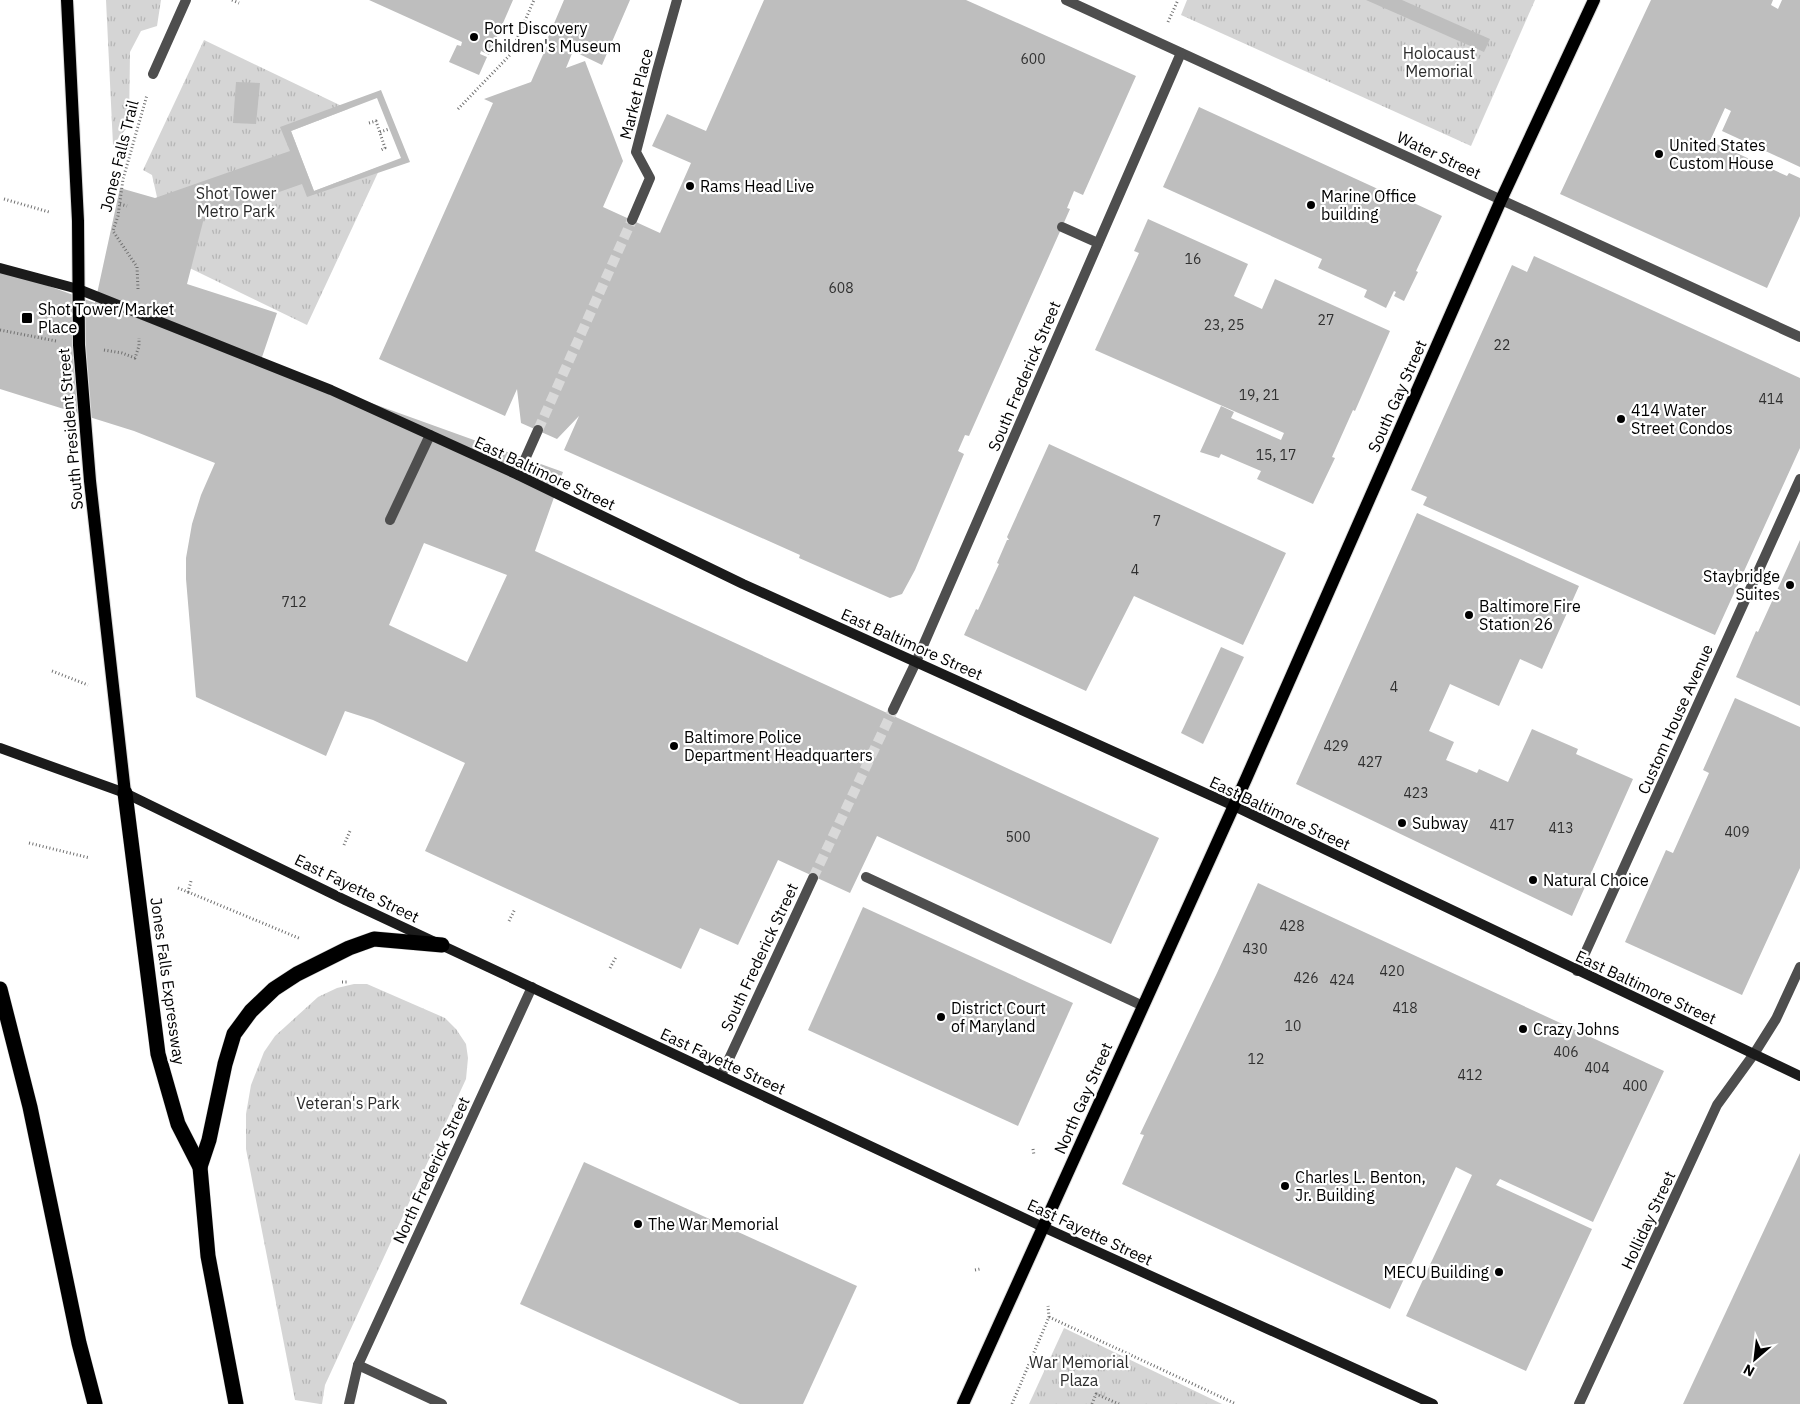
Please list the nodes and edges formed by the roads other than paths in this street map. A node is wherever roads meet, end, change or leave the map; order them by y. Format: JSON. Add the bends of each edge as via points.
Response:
{"nodes":[{"id":1,"x":67,"y":0,"type":"edge"},
{"id":2,"x":186,"y":0,"type":"edge"},
{"id":3,"x":677,"y":0,"type":"edge"},
{"id":4,"x":1066,"y":0,"type":"edge"},
{"id":5,"x":1594,"y":0,"type":"edge"},
{"id":6,"x":1181,"y":53,"type":"junction"},
{"id":7,"x":153,"y":74,"type":"road end"},
{"id":8,"x":1501,"y":200,"type":"junction"},
{"id":9,"x":632,"y":220,"type":"tunnel mouth"},
{"id":10,"x":1062,"y":227,"type":"dead end"},
{"id":11,"x":1098,"y":243,"type":"junction"},
{"id":12,"x":0,"y":268,"type":"edge"},
{"id":13,"x":78,"y":289,"type":"junction"},
{"id":14,"x":1800,"y":337,"type":"edge"},
{"id":15,"x":538,"y":430,"type":"tunnel mouth"},
{"id":16,"x":430,"y":435,"type":"junction"},
{"id":17,"x":518,"y":475,"type":"junction"},
{"id":18,"x":1800,"y":479,"type":"edge"},
{"id":19,"x":390,"y":520,"type":"dead end"},
{"id":20,"x":916,"y":662,"type":"junction"},
{"id":21,"x":893,"y":710,"type":"tunnel mouth"},
{"id":22,"x":0,"y":748,"type":"edge"},
{"id":23,"x":124,"y":793,"type":"junction"},
{"id":24,"x":1234,"y":806,"type":"junction"},
{"id":25,"x":866,"y":877,"type":"dead end"},
{"id":26,"x":813,"y":878,"type":"tunnel mouth"},
{"id":27,"x":442,"y":945,"type":"junction"},
{"id":28,"x":1800,"y":967,"type":"edge"},
{"id":29,"x":1578,"y":971,"type":"junction"},
{"id":30,"x":532,"y":987,"type":"junction"},
{"id":31,"x":0,"y":989,"type":"edge"},
{"id":32,"x":1143,"y":1006,"type":"junction"},
{"id":33,"x":1754,"y":1054,"type":"junction"},
{"id":34,"x":721,"y":1076,"type":"junction"},
{"id":35,"x":1800,"y":1076,"type":"edge"},
{"id":36,"x":200,"y":1167,"type":"junction"},
{"id":37,"x":1042,"y":1227,"type":"junction"},
{"id":38,"x":358,"y":1365,"type":"junction"},
{"id":39,"x":95,"y":1404,"type":"edge"},
{"id":40,"x":236,"y":1404,"type":"edge"},
{"id":41,"x":349,"y":1404,"type":"edge"},
{"id":42,"x":442,"y":1404,"type":"edge"},
{"id":43,"x":963,"y":1404,"type":"edge"},
{"id":44,"x":1433,"y":1404,"type":"edge"},
{"id":45,"x":1579,"y":1404,"type":"edge"}],
"edges":[{"from":1,"to":13,"type":"main road","name":"South President Street","via":[[78,221]]},
{"from":2,"to":7,"type":"street"},
{"from":3,"to":9,"type":"street","name":"Market Place","via":[[636,152],[650,178]]},
{"from":4,"to":6,"type":"street","name":"Water Street"},
{"from":5,"to":8,"type":"main road","name":"South Gay Street"},
{"from":6,"to":8,"type":"street","name":"Water Street"},
{"from":6,"to":11,"type":"street","name":"South Frederick Street"},
{"from":8,"to":14,"type":"street","name":"Water Street"},
{"from":8,"to":24,"type":"main road","name":"South Gay Street"},
{"from":10,"to":11,"type":"street"},
{"from":11,"to":20,"type":"street","name":"South Frederick Street"},
{"from":12,"to":13,"type":"main road","name":"East Baltimore Street"},
{"from":13,"to":16,"type":"main road","name":"East Baltimore Street","via":[[331,390]]},
{"from":13,"to":23,"type":"main road","name":"South President Street","via":[[90,481]]},
{"from":15,"to":17,"type":"street"},
{"from":16,"to":17,"type":"main road","name":"East Baltimore Street"},
{"from":16,"to":19,"type":"street"},
{"from":17,"to":20,"type":"main road","name":"East Baltimore Street","via":[[743,584]]},
{"from":18,"to":29,"type":"street","name":"Custom House Avenue"},
{"from":20,"to":21,"type":"street","name":"South Frederick Street"},
{"from":20,"to":24,"type":"main road","name":"East Baltimore Street"},
{"from":22,"to":23,"type":"main road","name":"East Fayette Street"},
{"from":23,"to":27,"type":"main road","name":"East Fayette Street"},
{"from":23,"to":36,"type":"highway","name":"Jones Falls Expressway","via":[[158,1054],[178,1124]]},
{"from":24,"to":29,"type":"main road","name":"East Baltimore Street"},
{"from":24,"to":32,"type":"main road","name":"North Gay Street"},
{"from":25,"to":32,"type":"street"},
{"from":26,"to":34,"type":"street","name":"South Frederick Street"},
{"from":27,"to":30,"type":"main road","name":"East Fayette Street"},
{"from":27,"to":36,"type":"highway","via":[[374,939],[349,948],[274,988],[234,1034]]},
{"from":28,"to":33,"type":"street","name":"Holliday Street","via":[[1776,1018]]},
{"from":29,"to":33,"type":"main road","name":"East Baltimore Street"},
{"from":30,"to":34,"type":"main road","name":"East Fayette Street"},
{"from":30,"to":38,"type":"street","name":"North Frederick Street"},
{"from":31,"to":39,"type":"highway","via":[[30,1107],[79,1343]]},
{"from":32,"to":37,"type":"main road","name":"North Gay Street"},
{"from":33,"to":35,"type":"main road","name":"East Baltimore Street"},
{"from":33,"to":45,"type":"street","name":"Holliday Street","via":[[1717,1105]]},
{"from":34,"to":37,"type":"main road","name":"East Fayette Street"},
{"from":36,"to":40,"type":"highway","name":"Jones Falls Expressway","via":[[208,1256]]},
{"from":37,"to":43,"type":"main road","name":"North Gay Street"},
{"from":37,"to":44,"type":"main road","name":"East Fayette Street"},
{"from":38,"to":41,"type":"street","name":"North Frederick Street"},
{"from":38,"to":42,"type":"street"}]}
